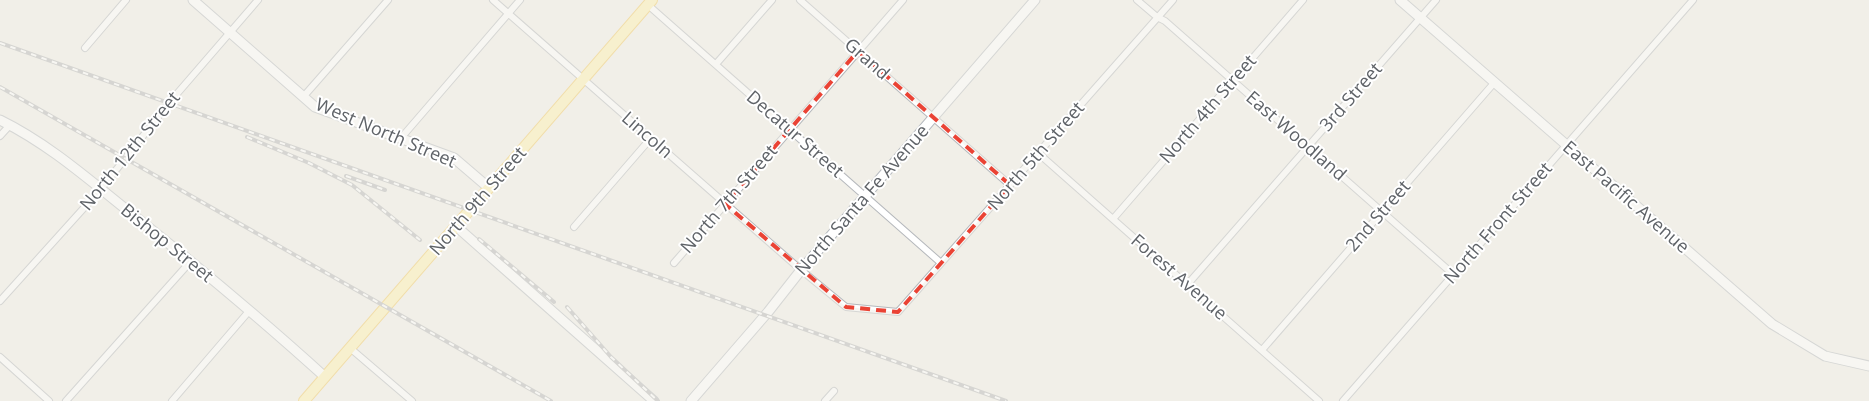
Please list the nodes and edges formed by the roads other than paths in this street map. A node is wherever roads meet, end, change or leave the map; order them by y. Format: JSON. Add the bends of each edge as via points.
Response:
{"nodes":[{"id":1,"x":126,"y":0,"type":"edge"},
{"id":2,"x":193,"y":0,"type":"edge"},
{"id":3,"x":258,"y":0,"type":"edge"},
{"id":4,"x":388,"y":0,"type":"edge"},
{"id":5,"x":493,"y":0,"type":"edge"},
{"id":6,"x":520,"y":0,"type":"edge"},
{"id":7,"x":772,"y":0,"type":"edge"},
{"id":8,"x":800,"y":0,"type":"edge"},
{"id":9,"x":903,"y":0,"type":"edge"},
{"id":10,"x":1035,"y":0,"type":"edge"},
{"id":11,"x":1137,"y":0,"type":"edge"},
{"id":12,"x":1173,"y":0,"type":"edge"},
{"id":13,"x":1303,"y":0,"type":"edge"},
{"id":14,"x":1400,"y":0,"type":"edge"},
{"id":15,"x":1436,"y":0,"type":"edge"},
{"id":16,"x":1693,"y":0,"type":"edge"},
{"id":17,"x":650,"y":3,"type":"edge"},
{"id":18,"x":508,"y":13,"type":"junction"},
{"id":19,"x":1157,"y":17,"type":"junction"},
{"id":20,"x":1420,"y":18,"type":"junction"},
{"id":21,"x":231,"y":32,"type":"junction"},
{"id":22,"x":85,"y":48,"type":"dead end"},
{"id":23,"x":858,"y":51,"type":"junction"},
{"id":24,"x":716,"y":64,"type":"junction"},
{"id":25,"x":584,"y":79,"type":"junction"},
{"id":26,"x":1233,"y":80,"type":"junction"},
{"id":27,"x":1494,"y":83,"type":"junction"},
{"id":28,"x":304,"y":96,"type":"junction"},
{"id":29,"x":934,"y":118,"type":"junction"},
{"id":30,"x":0,"y":120,"type":"edge"},
{"id":31,"x":10,"y":125,"type":"junction"},
{"id":32,"x":790,"y":130,"type":"junction"},
{"id":33,"x":0,"y":136,"type":"edge"},
{"id":34,"x":401,"y":138,"type":"junction"},
{"id":35,"x":651,"y":138,"type":"junction"},
{"id":36,"x":1565,"y":145,"type":"junction"},
{"id":37,"x":1308,"y":146,"type":"junction"},
{"id":38,"x":1038,"y":153,"type":"junction"},
{"id":39,"x":1010,"y":185,"type":"junction"},
{"id":40,"x":489,"y":188,"type":"junction"},
{"id":41,"x":101,"y":189,"type":"junction"},
{"id":42,"x":866,"y":196,"type":"junction"},
{"id":43,"x":725,"y":204,"type":"junction"},
{"id":44,"x":1382,"y":212,"type":"junction"},
{"id":45,"x":1113,"y":219,"type":"junction"},
{"id":46,"x":574,"y":226,"type":"dead end"},
{"id":47,"x":457,"y":227,"type":"junction"},
{"id":48,"x":191,"y":261,"type":"junction"},
{"id":49,"x":674,"y":263,"type":"dead end"},
{"id":50,"x":941,"y":263,"type":"junction"},
{"id":51,"x":801,"y":270,"type":"junction"},
{"id":52,"x":1454,"y":274,"type":"junction"},
{"id":53,"x":1187,"y":285,"type":"junction"},
{"id":54,"x":0,"y":301,"type":"edge"},
{"id":55,"x":250,"y":310,"type":"junction"},
{"id":56,"x":898,"y":312,"type":"joint"},
{"id":57,"x":350,"y":348,"type":"junction"},
{"id":58,"x":1262,"y":350,"type":"junction"},
{"id":59,"x":0,"y":357,"type":"edge"},
{"id":60,"x":1869,"y":366,"type":"edge"},
{"id":61,"x":325,"y":377,"type":"junction"},
{"id":62,"x":834,"y":391,"type":"dead end"},
{"id":63,"x":49,"y":401,"type":"edge"},
{"id":64,"x":66,"y":401,"type":"edge"},
{"id":65,"x":172,"y":401,"type":"edge"},
{"id":66,"x":304,"y":401,"type":"edge"},
{"id":67,"x":412,"y":401,"type":"edge"},
{"id":68,"x":654,"y":401,"type":"edge"},
{"id":69,"x":690,"y":401,"type":"edge"},
{"id":70,"x":825,"y":401,"type":"edge"},
{"id":71,"x":1319,"y":401,"type":"edge"},
{"id":72,"x":1343,"y":401,"type":"edge"}],
"edges":[{"from":1,"to":22,"type":"street"},
{"from":2,"to":21,"type":"main road","name":"West North Street"},
{"from":3,"to":21,"type":"street","name":"North 12th Street"},
{"from":4,"to":28,"type":"street"},
{"from":5,"to":18,"type":"street","name":"Lincoln"},
{"from":6,"to":18,"type":"street"},
{"from":7,"to":24,"type":"street"},
{"from":8,"to":23,"type":"street","name":"Grand"},
{"from":9,"to":23,"type":"street","name":"North 7th Street"},
{"from":10,"to":29,"type":"main road","name":"North Santa Fe Avenue"},
{"from":11,"to":19,"type":"street","name":"East Woodland"},
{"from":12,"to":19,"type":"street","name":"North 5th Street"},
{"from":13,"to":26,"type":"street","name":"North 4th Street"},
{"from":14,"to":20,"type":"main road","name":"East Pacific Avenue"},
{"from":15,"to":20,"type":"street","name":"3rd Street"},
{"from":16,"to":36,"type":"street","name":"North Front Street"},
{"from":17,"to":24,"type":"street","name":"Decatur Street"},
{"from":17,"to":25,"type":"main road","name":"North 9th Street"},
{"from":18,"to":25,"type":"street","name":"Lincoln"},
{"from":18,"to":34,"type":"street"},
{"from":19,"to":26,"type":"street","name":"East Woodland"},
{"from":19,"to":38,"type":"street","name":"North 5th Street"},
{"from":20,"to":27,"type":"main road","name":"East Pacific Avenue"},
{"from":20,"to":37,"type":"street","name":"3rd Street"},
{"from":21,"to":28,"type":"main road","name":"West North Street"},
{"from":21,"to":41,"type":"street","name":"North 12th Street"},
{"from":23,"to":29,"type":"street","name":"Grand"},
{"from":23,"to":32,"type":"street","name":"North 7th Street"},
{"from":24,"to":32,"type":"street","name":"Decatur Street"},
{"from":25,"to":35,"type":"street","name":"Lincoln"},
{"from":25,"to":40,"type":"main road","name":"North 9th Street"},
{"from":26,"to":37,"type":"street","name":"East Woodland"},
{"from":26,"to":45,"type":"street","name":"North 4th Street"},
{"from":27,"to":36,"type":"main road","name":"East Pacific Avenue"},
{"from":27,"to":44,"type":"street","name":"2nd Street"},
{"from":28,"to":34,"type":"main road","name":"West North Street","via":[[315,107]]},
{"from":29,"to":39,"type":"street","name":"Grand"},
{"from":29,"to":42,"type":"main road","name":"North Santa Fe Avenue"},
{"from":30,"to":31,"type":"main road","name":"Bishop Street"},
{"from":31,"to":33,"type":"street"},
{"from":31,"to":41,"type":"main road","name":"Bishop Street"},
{"from":32,"to":42,"type":"street","name":"Decatur Street"},
{"from":32,"to":43,"type":"street","name":"North 7th Street"},
{"from":34,"to":40,"type":"main road","name":"West North Street","via":[[454,158]]},
{"from":35,"to":43,"type":"street","name":"Lincoln"},
{"from":35,"to":46,"type":"street"},
{"from":36,"to":52,"type":"street","name":"North Front Street"},
{"from":36,"to":60,"type":"main road","name":"East Pacific Avenue","via":[[1772,324],[1826,356]]},
{"from":37,"to":44,"type":"street","name":"East Woodland"},
{"from":37,"to":53,"type":"street","name":"3rd Street"},
{"from":38,"to":39,"type":"street","name":"North 5th Street"},
{"from":38,"to":45,"type":"street","name":"Forest Avenue"},
{"from":39,"to":50,"type":"street","name":"North 5th Street"},
{"from":40,"to":47,"type":"main road","name":"North 9th Street"},
{"from":41,"to":48,"type":"main road","name":"Bishop Street"},
{"from":41,"to":54,"type":"street","name":"North 12th Street"},
{"from":42,"to":50,"type":"street","name":"Decatur Street"},
{"from":42,"to":51,"type":"main road","name":"North Santa Fe Avenue"},
{"from":43,"to":49,"type":"street","name":"North 7th Street"},
{"from":43,"to":51,"type":"street","name":"Lincoln"},
{"from":44,"to":52,"type":"street","name":"East Woodland"},
{"from":44,"to":58,"type":"street","name":"2nd Street"},
{"from":45,"to":53,"type":"street","name":"Forest Avenue"},
{"from":47,"to":57,"type":"main road","name":"North 9th Street"},
{"from":47,"to":68,"type":"main road"},
{"from":48,"to":55,"type":"main road","name":"Bishop Street"},
{"from":48,"to":64,"type":"street"},
{"from":50,"to":56,"type":"street","name":"North 5th Street"},
{"from":51,"to":56,"type":"street","name":"Lincoln","via":[[846,306]]},
{"from":51,"to":69,"type":"main road","name":"North Santa Fe Avenue"},
{"from":52,"to":72,"type":"street","name":"North Front Street"},
{"from":53,"to":58,"type":"street","name":"Forest Avenue"},
{"from":55,"to":61,"type":"main road","name":"Bishop Street"},
{"from":55,"to":65,"type":"street"},
{"from":57,"to":61,"type":"main road","name":"North 9th Street"},
{"from":57,"to":67,"type":"street"},
{"from":58,"to":71,"type":"street","name":"Forest Avenue"},
{"from":59,"to":63,"type":"street"},
{"from":61,"to":66,"type":"main road","name":"North 9th Street"},
{"from":62,"to":70,"type":"street"}]}
